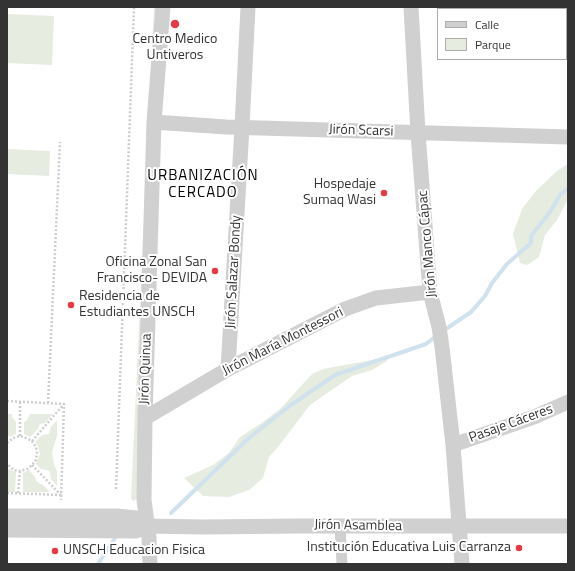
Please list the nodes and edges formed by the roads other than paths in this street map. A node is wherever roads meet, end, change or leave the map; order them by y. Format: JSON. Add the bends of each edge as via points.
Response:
{"nodes":[{"id":1,"x":163,"y":7,"type":"edge"},
{"id":2,"x":248,"y":7,"type":"edge"},
{"id":3,"x":411,"y":7,"type":"edge"},
{"id":4,"x":154,"y":122,"type":"junction"},
{"id":5,"x":242,"y":127,"type":"junction"},
{"id":6,"x":418,"y":133,"type":"junction"},
{"id":7,"x":568,"y":137,"type":"edge"},
{"id":8,"x":430,"y":292,"type":"junction"},
{"id":9,"x":228,"y":369,"type":"junction"},
{"id":10,"x":568,"y":402,"type":"edge"},
{"id":11,"x":145,"y":418,"type":"junction"},
{"id":12,"x":453,"y":445,"type":"junction"},
{"id":13,"x":7,"y":516,"type":"edge"},
{"id":14,"x":147,"y":526,"type":"junction"},
{"id":15,"x":340,"y":526,"type":"junction"},
{"id":16,"x":568,"y":526,"type":"edge"},
{"id":17,"x":459,"y":527,"type":"junction"},
{"id":18,"x":7,"y":530,"type":"edge"},
{"id":19,"x":150,"y":564,"type":"edge"},
{"id":20,"x":342,"y":564,"type":"edge"},
{"id":21,"x":462,"y":564,"type":"edge"}],
"edges":[{"from":1,"to":4,"type":"street","name":"Jirón Quinua"},
{"from":2,"to":5,"type":"street","name":"Jirón Salazar Bondy"},
{"from":3,"to":6,"type":"street","name":"Jirón Manco Cápac"},
{"from":4,"to":5,"type":"street","name":"Jirón Scarsi"},
{"from":4,"to":11,"type":"street","name":"Jirón Quinua"},
{"from":5,"to":6,"type":"street","name":"Jirón Scarsi"},
{"from":5,"to":9,"type":"street","name":"Jirón Salazar Bondy"},
{"from":6,"to":7,"type":"street","name":"Jirón Scarsi"},
{"from":6,"to":8,"type":"street","name":"Jirón Manco Cápac"},
{"from":8,"to":9,"type":"street","name":"Jirón María Montessori","via":[[376,298],[345,309]]},
{"from":8,"to":12,"type":"street","name":"Jirón Manco Cápac","via":[[439,327]]},
{"from":9,"to":11,"type":"street","name":"Jirón María Montessori"},
{"from":10,"to":12,"type":"street","name":"Pasaje Cáceres","via":[[534,417]]},
{"from":11,"to":14,"type":"street","name":"Jirón Quinua","via":[[144,500]]},
{"from":12,"to":17,"type":"street","name":"Jirón Manco Cápac"},
{"from":13,"to":14,"type":"street","via":[[117,516],[136,518]]},
{"from":14,"to":15,"type":"street","name":"Jirón Asamblea"},
{"from":14,"to":18,"type":"street","via":[[136,531]]},
{"from":14,"to":19,"type":"street","name":"Jirón Quinua"},
{"from":15,"to":17,"type":"street","name":"Jirón Asamblea"},
{"from":15,"to":20,"type":"street"},
{"from":16,"to":17,"type":"street","name":"Jirón Asamblea"},
{"from":17,"to":21,"type":"street","name":"Jirón Manco Cápac"}]}
